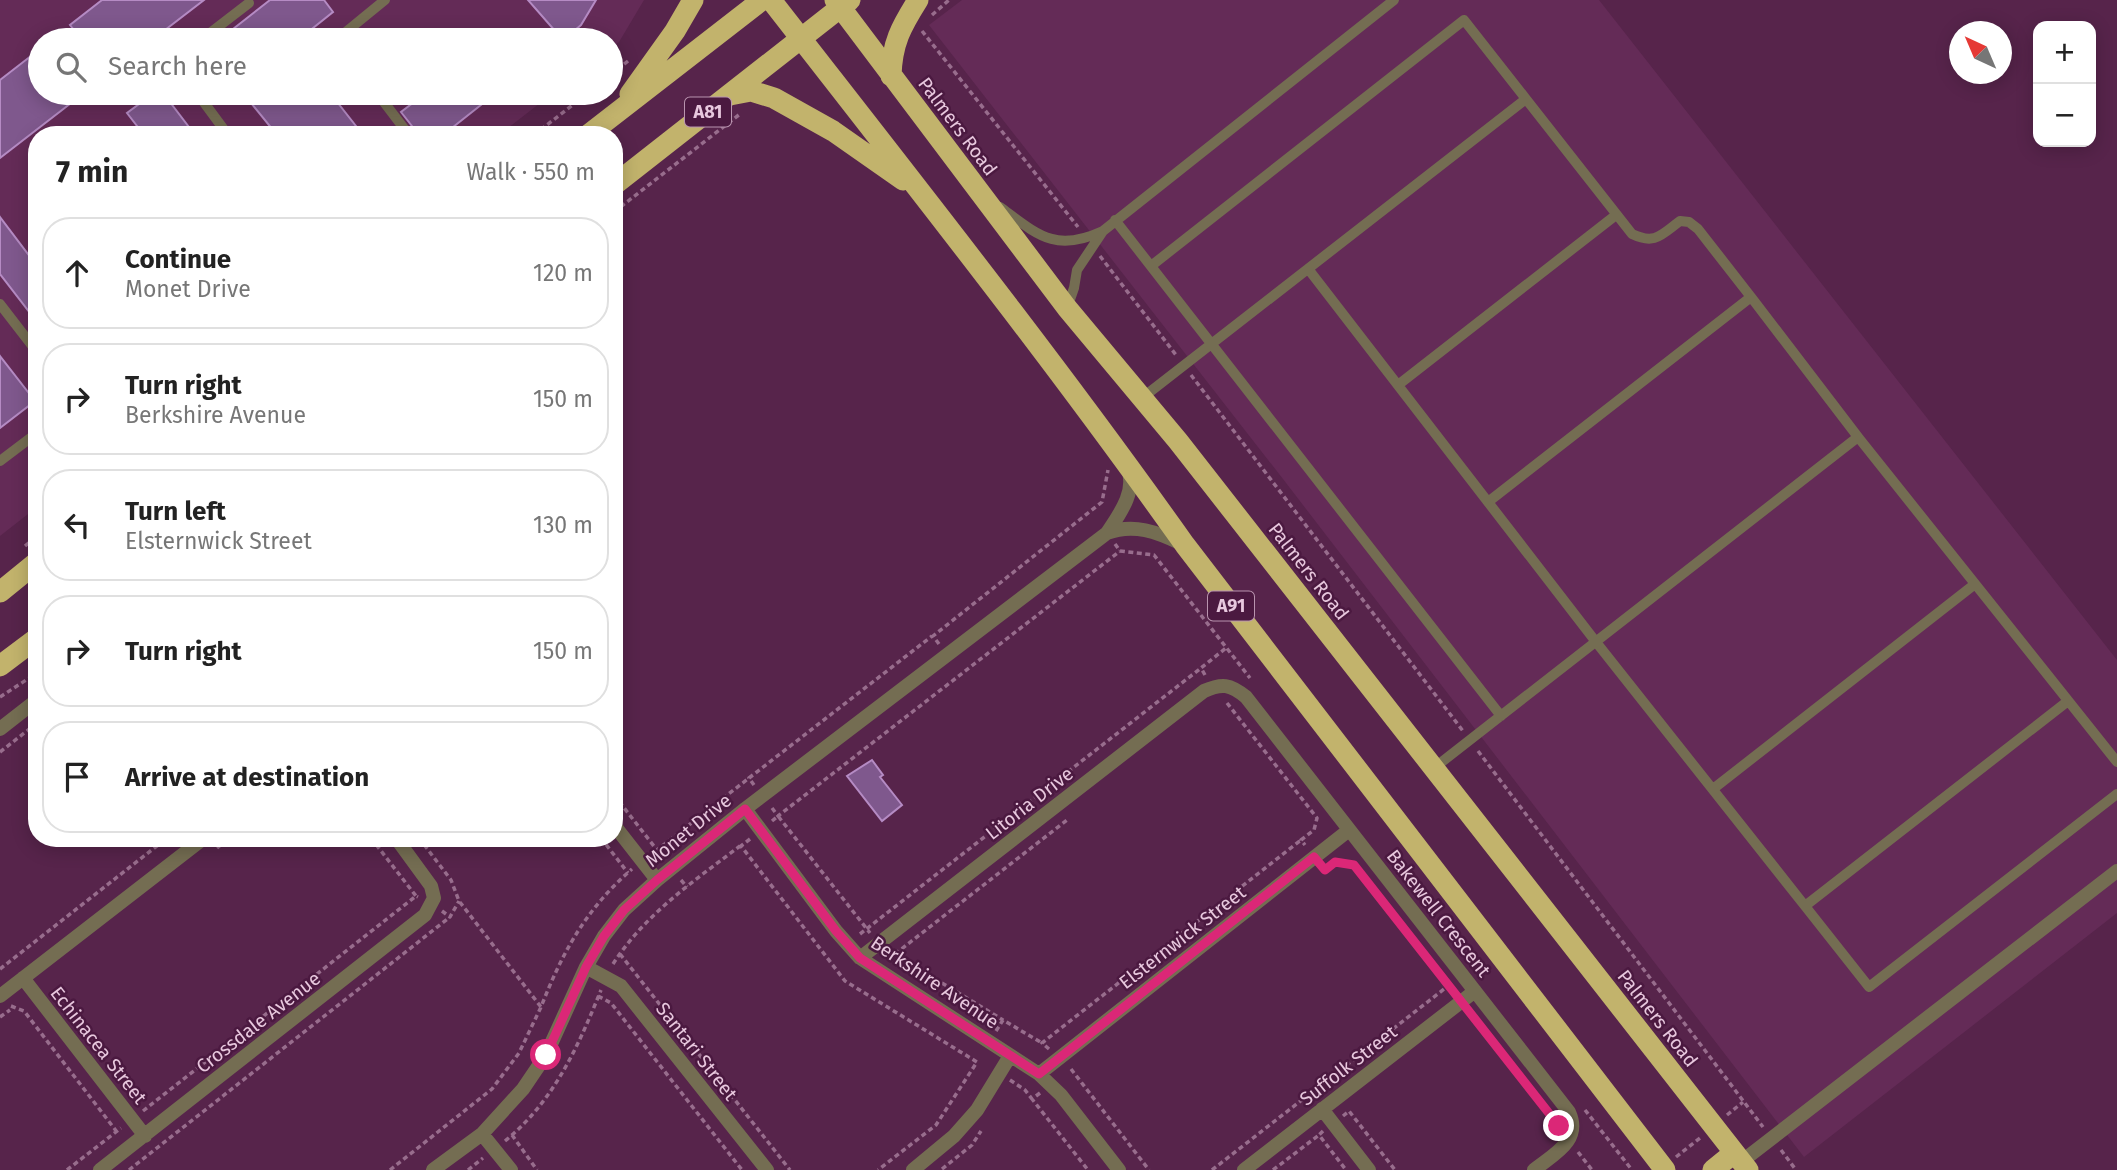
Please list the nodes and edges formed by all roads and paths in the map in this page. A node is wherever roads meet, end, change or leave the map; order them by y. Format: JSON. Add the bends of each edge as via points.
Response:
{"nodes":[{"id":1,"x":385,"y":0,"type":"edge"},
{"id":2,"x":693,"y":0,"type":"edge"},
{"id":3,"x":762,"y":0,"type":"edge"},
{"id":4,"x":771,"y":0,"type":"edge"},
{"id":5,"x":918,"y":0,"type":"edge"},
{"id":6,"x":949,"y":0,"type":"edge"},
{"id":7,"x":1394,"y":0,"type":"edge"},
{"id":8,"x":249,"y":3,"type":"dead end"},
{"id":9,"x":842,"y":3,"type":"edge"},
{"id":10,"x":929,"y":19,"type":"dead end"},
{"id":11,"x":217,"y":28,"type":"edge"},
{"id":12,"x":350,"y":28,"type":"edge"},
{"id":13,"x":919,"y":28,"type":"dead end"},
{"id":14,"x":801,"y":39,"type":"junction"},
{"id":15,"x":891,"y":76,"type":"junction"},
{"id":16,"x":1526,"y":99,"type":"junction"},
{"id":17,"x":623,"y":103,"type":"edge"},
{"id":18,"x":737,"y":103,"type":"junction"},
{"id":19,"x":206,"y":105,"type":"edge"},
{"id":20,"x":387,"y":105,"type":"edge"},
{"id":21,"x":573,"y":105,"type":"edge"},
{"id":22,"x":622,"y":105,"type":"edge"},
{"id":23,"x":616,"y":113,"type":"junction"},
{"id":24,"x":221,"y":126,"type":"edge"},
{"id":25,"x":403,"y":126,"type":"edge"},
{"id":26,"x":546,"y":126,"type":"edge"},
{"id":27,"x":599,"y":126,"type":"edge"},
{"id":28,"x":623,"y":179,"type":"edge"},
{"id":29,"x":978,"y":189,"type":"junction"},
{"id":30,"x":922,"y":193,"type":"junction"},
{"id":31,"x":623,"y":204,"type":"edge"},
{"id":32,"x":1616,"y":215,"type":"junction"},
{"id":33,"x":1115,"y":220,"type":"junction"},
{"id":34,"x":1090,"y":243,"type":"junction"},
{"id":35,"x":1151,"y":266,"type":"junction"},
{"id":36,"x":1309,"y":270,"type":"junction"},
{"id":37,"x":1751,"y":297,"type":"junction"},
{"id":38,"x":0,"y":304,"type":"edge"},
{"id":39,"x":1067,"y":308,"type":"junction"},
{"id":40,"x":28,"y":340,"type":"edge"},
{"id":41,"x":1212,"y":345,"type":"junction"},
{"id":42,"x":1184,"y":366,"type":"junction"},
{"id":43,"x":1398,"y":385,"type":"junction"},
{"id":44,"x":1142,"y":398,"type":"junction"},
{"id":45,"x":1858,"y":437,"type":"junction"},
{"id":46,"x":28,"y":440,"type":"edge"},
{"id":47,"x":0,"y":461,"type":"edge"},
{"id":48,"x":1115,"y":461,"type":"junction"},
{"id":49,"x":1488,"y":502,"type":"junction"},
{"id":50,"x":1107,"y":533,"type":"junction"},
{"id":51,"x":1185,"y":545,"type":"junction"},
{"id":52,"x":1119,"y":551,"type":"dead end"},
{"id":53,"x":28,"y":569,"type":"edge"},
{"id":54,"x":1975,"y":584,"type":"junction"},
{"id":55,"x":0,"y":592,"type":"edge"},
{"id":56,"x":933,"y":636,"type":"junction"},
{"id":57,"x":1596,"y":642,"type":"junction"},
{"id":58,"x":28,"y":645,"type":"edge"},
{"id":59,"x":948,"y":655,"type":"junction"},
{"id":60,"x":0,"y":666,"type":"edge"},
{"id":61,"x":1200,"y":668,"type":"dead end"},
{"id":62,"x":962,"y":673,"type":"junction"},
{"id":63,"x":28,"y":679,"type":"edge"},
{"id":64,"x":1224,"y":691,"type":"junction"},
{"id":65,"x":0,"y":697,"type":"edge"},
{"id":66,"x":2068,"y":701,"type":"junction"},
{"id":67,"x":28,"y":707,"type":"edge"},
{"id":68,"x":1501,"y":716,"type":"junction"},
{"id":69,"x":0,"y":729,"type":"edge"},
{"id":70,"x":28,"y":730,"type":"edge"},
{"id":71,"x":1470,"y":740,"type":"junction"},
{"id":72,"x":0,"y":752,"type":"edge"},
{"id":73,"x":2117,"y":762,"type":"edge"},
{"id":74,"x":1434,"y":768,"type":"junction"},
{"id":75,"x":749,"y":778,"type":"junction"},
{"id":76,"x":1713,"y":789,"type":"junction"},
{"id":77,"x":2117,"y":794,"type":"edge"},
{"id":78,"x":762,"y":795,"type":"junction"},
{"id":79,"x":623,"y":807,"type":"edge"},
{"id":80,"x":745,"y":809,"type":"junction"},
{"id":81,"x":1070,"y":817,"type":"dead end"},
{"id":82,"x":1349,"y":830,"type":"junction"},
{"id":83,"x":623,"y":837,"type":"edge"},
{"id":84,"x":1301,"y":840,"type":"junction"},
{"id":85,"x":741,"y":846,"type":"dead end"},
{"id":86,"x":156,"y":847,"type":"edge"},
{"id":87,"x":192,"y":847,"type":"edge"},
{"id":88,"x":378,"y":847,"type":"edge"},
{"id":89,"x":403,"y":847,"type":"edge"},
{"id":90,"x":426,"y":847,"type":"edge"},
{"id":91,"x":608,"y":847,"type":"edge"},
{"id":92,"x":1314,"y":857,"type":"junction"},
{"id":93,"x":2117,"y":871,"type":"edge"},
{"id":94,"x":657,"y":880,"type":"junction"},
{"id":95,"x":416,"y":896,"type":"junction"},
{"id":96,"x":433,"y":901,"type":"junction"},
{"id":97,"x":459,"y":901,"type":"junction"},
{"id":98,"x":1805,"y":906,"type":"junction"},
{"id":99,"x":450,"y":917,"type":"junction"},
{"id":100,"x":847,"y":943,"type":"junction"},
{"id":101,"x":620,"y":954,"type":"junction"},
{"id":102,"x":895,"y":954,"type":"dead end"},
{"id":103,"x":827,"y":958,"type":"dead end"},
{"id":104,"x":860,"y":958,"type":"junction"},
{"id":105,"x":586,"y":967,"type":"junction"},
{"id":106,"x":0,"y":969,"type":"edge"},
{"id":107,"x":606,"y":976,"type":"junction"},
{"id":108,"x":23,"y":978,"type":"junction"},
{"id":109,"x":1448,"y":986,"type":"junction"},
{"id":110,"x":1475,"y":991,"type":"junction"},
{"id":111,"x":1,"y":996,"type":"edge"},
{"id":112,"x":598,"y":996,"type":"dead end"},
{"id":113,"x":1461,"y":1002,"type":"junction"},
{"id":114,"x":541,"y":1006,"type":"junction"},
{"id":115,"x":1010,"y":1056,"type":"junction"},
{"id":116,"x":1060,"y":1057,"type":"junction"},
{"id":117,"x":977,"y":1062,"type":"dead end"},
{"id":118,"x":1071,"y":1069,"type":"dead end"},
{"id":119,"x":1039,"y":1074,"type":"junction"},
{"id":120,"x":1529,"y":1089,"type":"dead end"},
{"id":121,"x":1322,"y":1109,"type":"junction"},
{"id":122,"x":132,"y":1119,"type":"junction"},
{"id":123,"x":117,"y":1132,"type":"junction"},
{"id":124,"x":482,"y":1134,"type":"junction"},
{"id":125,"x":512,"y":1135,"type":"dead end"},
{"id":126,"x":1319,"y":1135,"type":"dead end"},
{"id":127,"x":145,"y":1136,"type":"junction"},
{"id":128,"x":1772,"y":1138,"type":"junction"},
{"id":129,"x":1569,"y":1139,"type":"junction"},
{"id":130,"x":1741,"y":1162,"type":"edge"},
{"id":131,"x":67,"y":1170,"type":"edge"},
{"id":132,"x":100,"y":1170,"type":"edge"},
{"id":133,"x":129,"y":1170,"type":"edge"},
{"id":134,"x":390,"y":1170,"type":"edge"},
{"id":135,"x":433,"y":1170,"type":"edge"},
{"id":136,"x":511,"y":1170,"type":"edge"},
{"id":137,"x":537,"y":1170,"type":"edge"},
{"id":138,"x":742,"y":1170,"type":"edge"},
{"id":139,"x":767,"y":1170,"type":"edge"},
{"id":140,"x":790,"y":1170,"type":"edge"},
{"id":141,"x":878,"y":1170,"type":"edge"},
{"id":142,"x":913,"y":1170,"type":"edge"},
{"id":143,"x":1119,"y":1170,"type":"edge"},
{"id":144,"x":1212,"y":1170,"type":"edge"},
{"id":145,"x":1244,"y":1170,"type":"edge"},
{"id":146,"x":1273,"y":1170,"type":"edge"},
{"id":147,"x":1369,"y":1170,"type":"edge"},
{"id":148,"x":1534,"y":1170,"type":"edge"},
{"id":149,"x":1592,"y":1170,"type":"edge"},
{"id":150,"x":1665,"y":1170,"type":"edge"},
{"id":151,"x":1713,"y":1170,"type":"edge"},
{"id":152,"x":1796,"y":1170,"type":"edge"}],
"edges":[{"from":1,"to":12,"type":"lane"},
{"from":2,"to":17,"type":"highway"},
{"from":3,"to":23,"type":"highway"},
{"from":4,"to":14,"type":"highway","number":"A91"},
{"from":5,"to":15,"type":"highway","via":[[897,37]]},
{"from":6,"to":10,"type":"path"},
{"from":7,"to":33,"type":"lane"},
{"from":8,"to":11,"type":"lane"},
{"from":9,"to":14,"type":"highway","number":"A81"},
{"from":9,"to":15,"type":"highway","name":"Palmers Road"},
{"from":13,"to":34,"type":"path"},
{"from":14,"to":18,"type":"highway","number":"A81"},
{"from":14,"to":30,"type":"highway","number":"A91"},
{"from":15,"to":29,"type":"highway","name":"Palmers Road"},
{"from":16,"to":32,"type":"lane"},
{"from":16,"to":35,"type":"lane","via":[[1464,20]]},
{"from":16,"to":36,"type":"lane"},
{"from":18,"to":28,"type":"highway","number":"A81"},
{"from":18,"to":30,"type":"highway","via":[[751,91],[774,99],[833,131]]},
{"from":18,"to":31,"type":"path"},
{"from":19,"to":24,"type":"lane"},
{"from":20,"to":25,"type":"lane"},
{"from":21,"to":26,"type":"path"},
{"from":22,"to":23,"type":"highway"},
{"from":23,"to":27,"type":"highway"},
{"from":29,"to":34,"type":"lane","via":[[1040,236]]},
{"from":29,"to":39,"type":"highway","name":"Palmers Road"},
{"from":30,"to":48,"type":"highway","number":"A91"},
{"from":32,"to":37,"type":"lane","via":[[1645,241],[1680,221],[1689,222]]},
{"from":32,"to":43,"type":"lane"},
{"from":33,"to":34,"type":"lane"},
{"from":33,"to":35,"type":"lane"},
{"from":34,"to":39,"type":"lane"},
{"from":34,"to":42,"type":"path"},
{"from":35,"to":41,"type":"lane"},
{"from":36,"to":41,"type":"lane"},
{"from":36,"to":43,"type":"lane"},
{"from":37,"to":45,"type":"lane"},
{"from":37,"to":49,"type":"lane"},
{"from":38,"to":40,"type":"lane"},
{"from":39,"to":44,"type":"highway","name":"Palmers Road"},
{"from":41,"to":42,"type":"lane"},
{"from":41,"to":68,"type":"lane"},
{"from":42,"to":44,"type":"lane"},
{"from":42,"to":71,"type":"path"},
{"from":43,"to":49,"type":"lane"},
{"from":44,"to":74,"type":"highway","name":"Palmers Road"},
{"from":45,"to":54,"type":"lane"},
{"from":45,"to":57,"type":"lane"},
{"from":46,"to":47,"type":"lane"},
{"from":48,"to":50,"type":"street","name":"Monet Drive","via":[[1130,474],[1129,493]]},
{"from":48,"to":51,"type":"highway","number":"A91"},
{"from":48,"to":56,"type":"path","via":[[1102,502]]},
{"from":49,"to":57,"type":"lane"},
{"from":50,"to":51,"type":"street","via":[[1146,529]]},
{"from":50,"to":59,"type":"street","name":"Monet Drive"},
{"from":51,"to":150,"type":"highway","number":"A91"},
{"from":52,"to":62,"type":"path"},
{"from":53,"to":55,"type":"highway"},
{"from":54,"to":66,"type":"lane"},
{"from":54,"to":76,"type":"lane"},
{"from":56,"to":59,"type":"path"},
{"from":56,"to":75,"type":"path"},
{"from":57,"to":68,"type":"lane"},
{"from":57,"to":76,"type":"lane"},
{"from":58,"to":60,"type":"highway"},
{"from":59,"to":62,"type":"path"},
{"from":59,"to":78,"type":"street","name":"Monet Drive"},
{"from":61,"to":100,"type":"path"},
{"from":62,"to":78,"type":"path","via":[[778,816]]},
{"from":63,"to":65,"type":"path"},
{"from":64,"to":82,"type":"street","name":"Bakewell Crescent","via":[[1246,697]]},
{"from":64,"to":84,"type":"path","via":[[1317,818],[1314,830]]},
{"from":64,"to":104,"type":"street","name":"Litoria Drive","via":[[1216,685],[1204,691]]},
{"from":66,"to":73,"type":"lane"},
{"from":66,"to":98,"type":"lane"},
{"from":67,"to":69,"type":"street"},
{"from":68,"to":71,"type":"lane"},
{"from":70,"to":72,"type":"path"},
{"from":71,"to":74,"type":"lane"},
{"from":71,"to":128,"type":"path"},
{"from":74,"to":130,"type":"highway","name":"Palmers Road"},
{"from":75,"to":78,"type":"path"},
{"from":75,"to":79,"type":"path","via":[[657,850]]},
{"from":76,"to":98,"type":"lane"},
{"from":77,"to":98,"type":"lane","via":[[1869,987]]},
{"from":78,"to":80,"type":"street","name":"Monet Drive"},
{"from":80,"to":94,"type":"street","name":"Monet Drive"},
{"from":80,"to":100,"type":"street","name":"Berkshire Avenue"},
{"from":81,"to":102,"type":"path"},
{"from":82,"to":92,"type":"street","name":"Elsternwick Street"},
{"from":82,"to":110,"type":"street","name":"Bakewell Crescent"},
{"from":83,"to":94,"type":"street"},
{"from":84,"to":92,"type":"path"},
{"from":84,"to":116,"type":"path","via":[[1042,1043]]},
{"from":85,"to":101,"type":"path","via":[[679,893]]},
{"from":86,"to":106,"type":"path"},
{"from":87,"to":108,"type":"street"},
{"from":88,"to":95,"type":"path"},
{"from":89,"to":96,"type":"street","via":[[431,886]]},
{"from":90,"to":97,"type":"path","via":[[452,880]]},
{"from":91,"to":114,"type":"path","via":[[628,873],[592,910],[567,947]]},
{"from":92,"to":109,"type":"path","via":[[1325,870],[1335,862],[1354,865]]},
{"from":92,"to":116,"type":"street","name":"Elsternwick Street"},
{"from":93,"to":128,"type":"street"},
{"from":94,"to":105,"type":"street","name":"Monet Drive","via":[[624,910]]},
{"from":95,"to":96,"type":"path"},
{"from":95,"to":122,"type":"path"},
{"from":96,"to":99,"type":"path"},
{"from":96,"to":127,"type":"street","name":"Crossdale Avenue","via":[[425,915]]},
{"from":97,"to":99,"type":"path"},
{"from":97,"to":114,"type":"path"},
{"from":99,"to":133,"type":"path"},
{"from":100,"to":103,"type":"path"},
{"from":100,"to":104,"type":"street","name":"Berkshire Avenue"},
{"from":101,"to":107,"type":"path"},
{"from":101,"to":140,"type":"path"},
{"from":104,"to":115,"type":"street","name":"Berkshire Avenue"},
{"from":105,"to":107,"type":"street","name":"Santari Street"},
{"from":105,"to":124,"type":"street","name":"Monet Drive","via":[[546,1055],[523,1089]]},
{"from":107,"to":139,"type":"street","name":"Santari Street","via":[[621,986]]},
{"from":108,"to":111,"type":"street"},
{"from":108,"to":122,"type":"street","name":"Echinacea Street"},
{"from":109,"to":113,"type":"path"},
{"from":109,"to":144,"type":"path"},
{"from":110,"to":113,"type":"street","name":"Suffolk Street"},
{"from":110,"to":129,"type":"street","name":"Bakewell Crescent","via":[[1569,1112],[1574,1131]]},
{"from":111,"to":123,"type":"path","via":[[24,1012]]},
{"from":112,"to":138,"type":"path","via":[[611,1003]]},
{"from":113,"to":120,"type":"path"},
{"from":113,"to":121,"type":"street","name":"Suffolk Street"},
{"from":114,"to":134,"type":"path","via":[[519,1053],[492,1089]]},
{"from":115,"to":119,"type":"street","name":"Berkshire Avenue"},
{"from":115,"to":142,"type":"street","via":[[978,1110]]},
{"from":116,"to":118,"type":"path"},
{"from":116,"to":119,"type":"street","name":"Elsternwick Street"},
{"from":117,"to":141,"type":"path","via":[[936,1125]]},
{"from":119,"to":143,"type":"street","name":"Berkshire Avenue"},
{"from":121,"to":145,"type":"street","name":"Suffolk Street"},
{"from":121,"to":147,"type":"street"},
{"from":122,"to":123,"type":"path"},
{"from":122,"to":127,"type":"street","name":"Echinacea Street"},
{"from":123,"to":131,"type":"path"},
{"from":124,"to":135,"type":"street","name":"Monet Drive"},
{"from":124,"to":136,"type":"street"},
{"from":125,"to":137,"type":"path"},
{"from":126,"to":146,"type":"path"},
{"from":127,"to":132,"type":"street","name":"Crossdale Avenue"},
{"from":128,"to":130,"type":"street"},
{"from":128,"to":152,"type":"path"},
{"from":129,"to":148,"type":"street"},
{"from":129,"to":149,"type":"path"},
{"from":130,"to":151,"type":"highway"}]}
